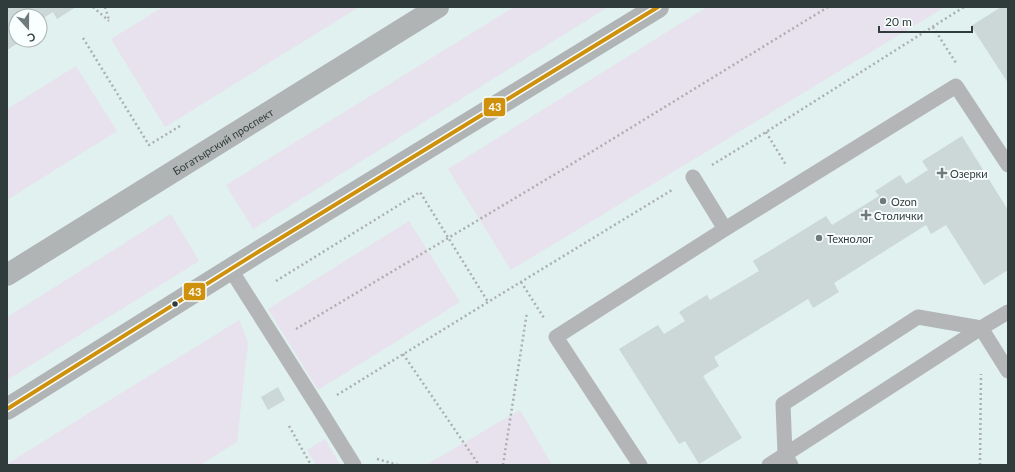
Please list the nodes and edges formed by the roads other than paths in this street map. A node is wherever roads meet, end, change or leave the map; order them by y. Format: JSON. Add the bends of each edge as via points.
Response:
{"nodes":[{"id":1,"x":438,"y":7,"type":"edge"},
{"id":2,"x":658,"y":7,"type":"edge"},
{"id":3,"x":1008,"y":164,"type":"edge"},
{"id":4,"x":693,"y":177,"type":"road end"},
{"id":5,"x":725,"y":229,"type":"junction"},
{"id":6,"x":231,"y":270,"type":"junction"},
{"id":7,"x":7,"y":275,"type":"edge"},
{"id":8,"x":1008,"y":312,"type":"edge"},
{"id":9,"x":981,"y":328,"type":"junction"},
{"id":10,"x":1008,"y":371,"type":"edge"},
{"id":11,"x":7,"y":409,"type":"edge"},
{"id":12,"x":788,"y":460,"type":"edge"},
{"id":13,"x":354,"y":465,"type":"edge"},
{"id":14,"x":640,"y":465,"type":"edge"},
{"id":15,"x":769,"y":465,"type":"edge"}],
"edges":[{"from":1,"to":7,"type":"main road","name":"Богатырский проспект"},
{"from":2,"to":6,"type":"main road"},
{"from":3,"to":5,"type":"lane","via":[[956,86]]},
{"from":4,"to":5,"type":"lane"},
{"from":5,"to":14,"type":"lane","via":[[556,337]]},
{"from":6,"to":11,"type":"main road"},
{"from":6,"to":13,"type":"lane"},
{"from":8,"to":9,"type":"lane"},
{"from":9,"to":10,"type":"lane"},
{"from":9,"to":12,"type":"lane"},
{"from":9,"to":12,"type":"lane","via":[[918,317],[783,404]]},
{"from":12,"to":15,"type":"lane"}]}
